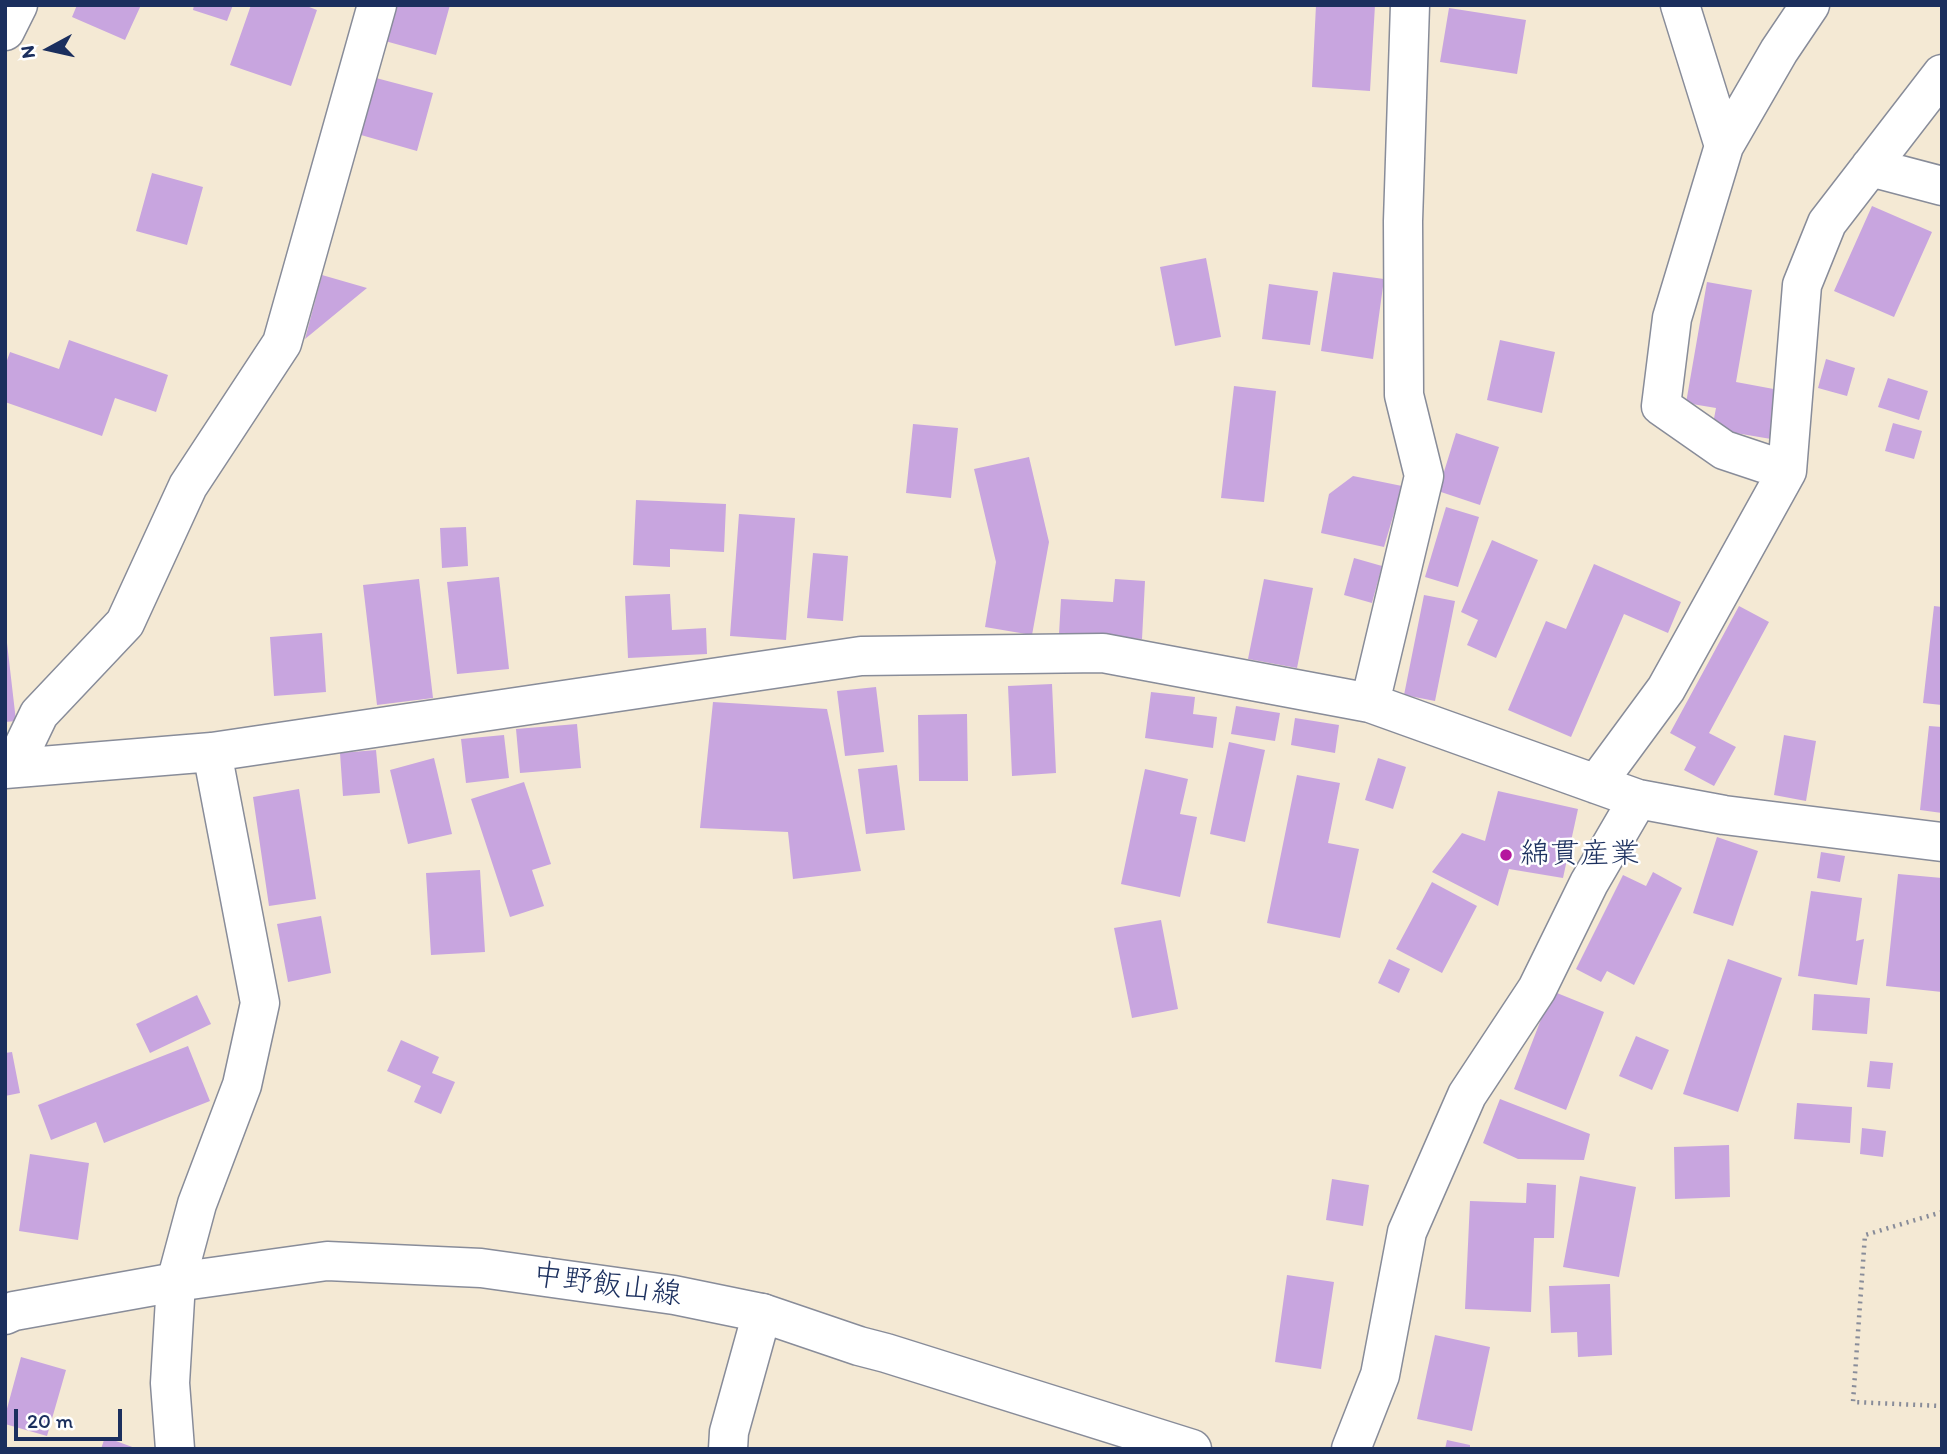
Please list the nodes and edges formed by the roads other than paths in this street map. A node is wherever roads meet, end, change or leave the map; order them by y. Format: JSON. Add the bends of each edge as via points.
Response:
{"nodes":[{"id":1,"x":18,"y":5,"type":"edge"},
{"id":2,"x":377,"y":5,"type":"edge"},
{"id":3,"x":1410,"y":5,"type":"edge"},
{"id":4,"x":1680,"y":5,"type":"edge"},
{"id":5,"x":1810,"y":5,"type":"edge"},
{"id":6,"x":5,"y":31,"type":"edge"},
{"id":7,"x":1942,"y":74,"type":"edge"},
{"id":8,"x":1724,"y":146,"type":"junction"},
{"id":9,"x":1870,"y":167,"type":"junction"},
{"id":10,"x":1942,"y":186,"type":"edge"},
{"id":11,"x":1787,"y":471,"type":"junction"},
{"id":12,"x":1370,"y":703,"type":"junction"},
{"id":13,"x":212,"y":752,"type":"junction"},
{"id":14,"x":9,"y":768,"type":"edge"},
{"id":15,"x":1596,"y":784,"type":"junction"},
{"id":16,"x":1638,"y":799,"type":"junction"},
{"id":17,"x":1942,"y":842,"type":"edge"},
{"id":18,"x":176,"y":1282,"type":"junction"},
{"id":19,"x":761,"y":1313,"type":"junction"},
{"id":20,"x":5,"y":1315,"type":"edge"},
{"id":21,"x":175,"y":1449,"type":"edge"},
{"id":22,"x":728,"y":1449,"type":"edge"},
{"id":23,"x":1192,"y":1449,"type":"edge"},
{"id":24,"x":1351,"y":1449,"type":"edge"}],
"edges":[{"from":1,"to":6,"type":"street"},
{"from":2,"to":14,"type":"street","via":[[282,343],[188,486],[125,623],[39,714]]},
{"from":3,"to":12,"type":"street","via":[[1403,221],[1404,396],[1424,476]]},
{"from":4,"to":8,"type":"street"},
{"from":5,"to":8,"type":"street"},
{"from":7,"to":9,"type":"street"},
{"from":8,"to":11,"type":"street","via":[[1672,318],[1661,406],[1724,450]]},
{"from":9,"to":10,"type":"street"},
{"from":9,"to":11,"type":"street","via":[[1827,223],[1802,285]]},
{"from":11,"to":15,"type":"street","via":[[1666,689]]},
{"from":12,"to":13,"type":"street","via":[[1103,653],[861,656]]},
{"from":12,"to":15,"type":"street"},
{"from":13,"to":14,"type":"street"},
{"from":13,"to":18,"type":"street","via":[[260,1003],[243,1086],[197,1204]]},
{"from":15,"to":16,"type":"street"},
{"from":16,"to":17,"type":"street","via":[[1724,815]]},
{"from":16,"to":24,"type":"street","via":[[1589,883],[1537,989],[1467,1095],[1408,1232],[1380,1375]]},
{"from":18,"to":19,"type":"street","name":"中野飯山線","via":[[327,1261],[481,1268],[674,1295]]},
{"from":18,"to":20,"type":"street","name":"中野飯山線"},
{"from":18,"to":21,"type":"street","via":[[170,1383]]},
{"from":19,"to":22,"type":"street"},
{"from":19,"to":23,"type":"street","name":"中野飯山線"}]}
